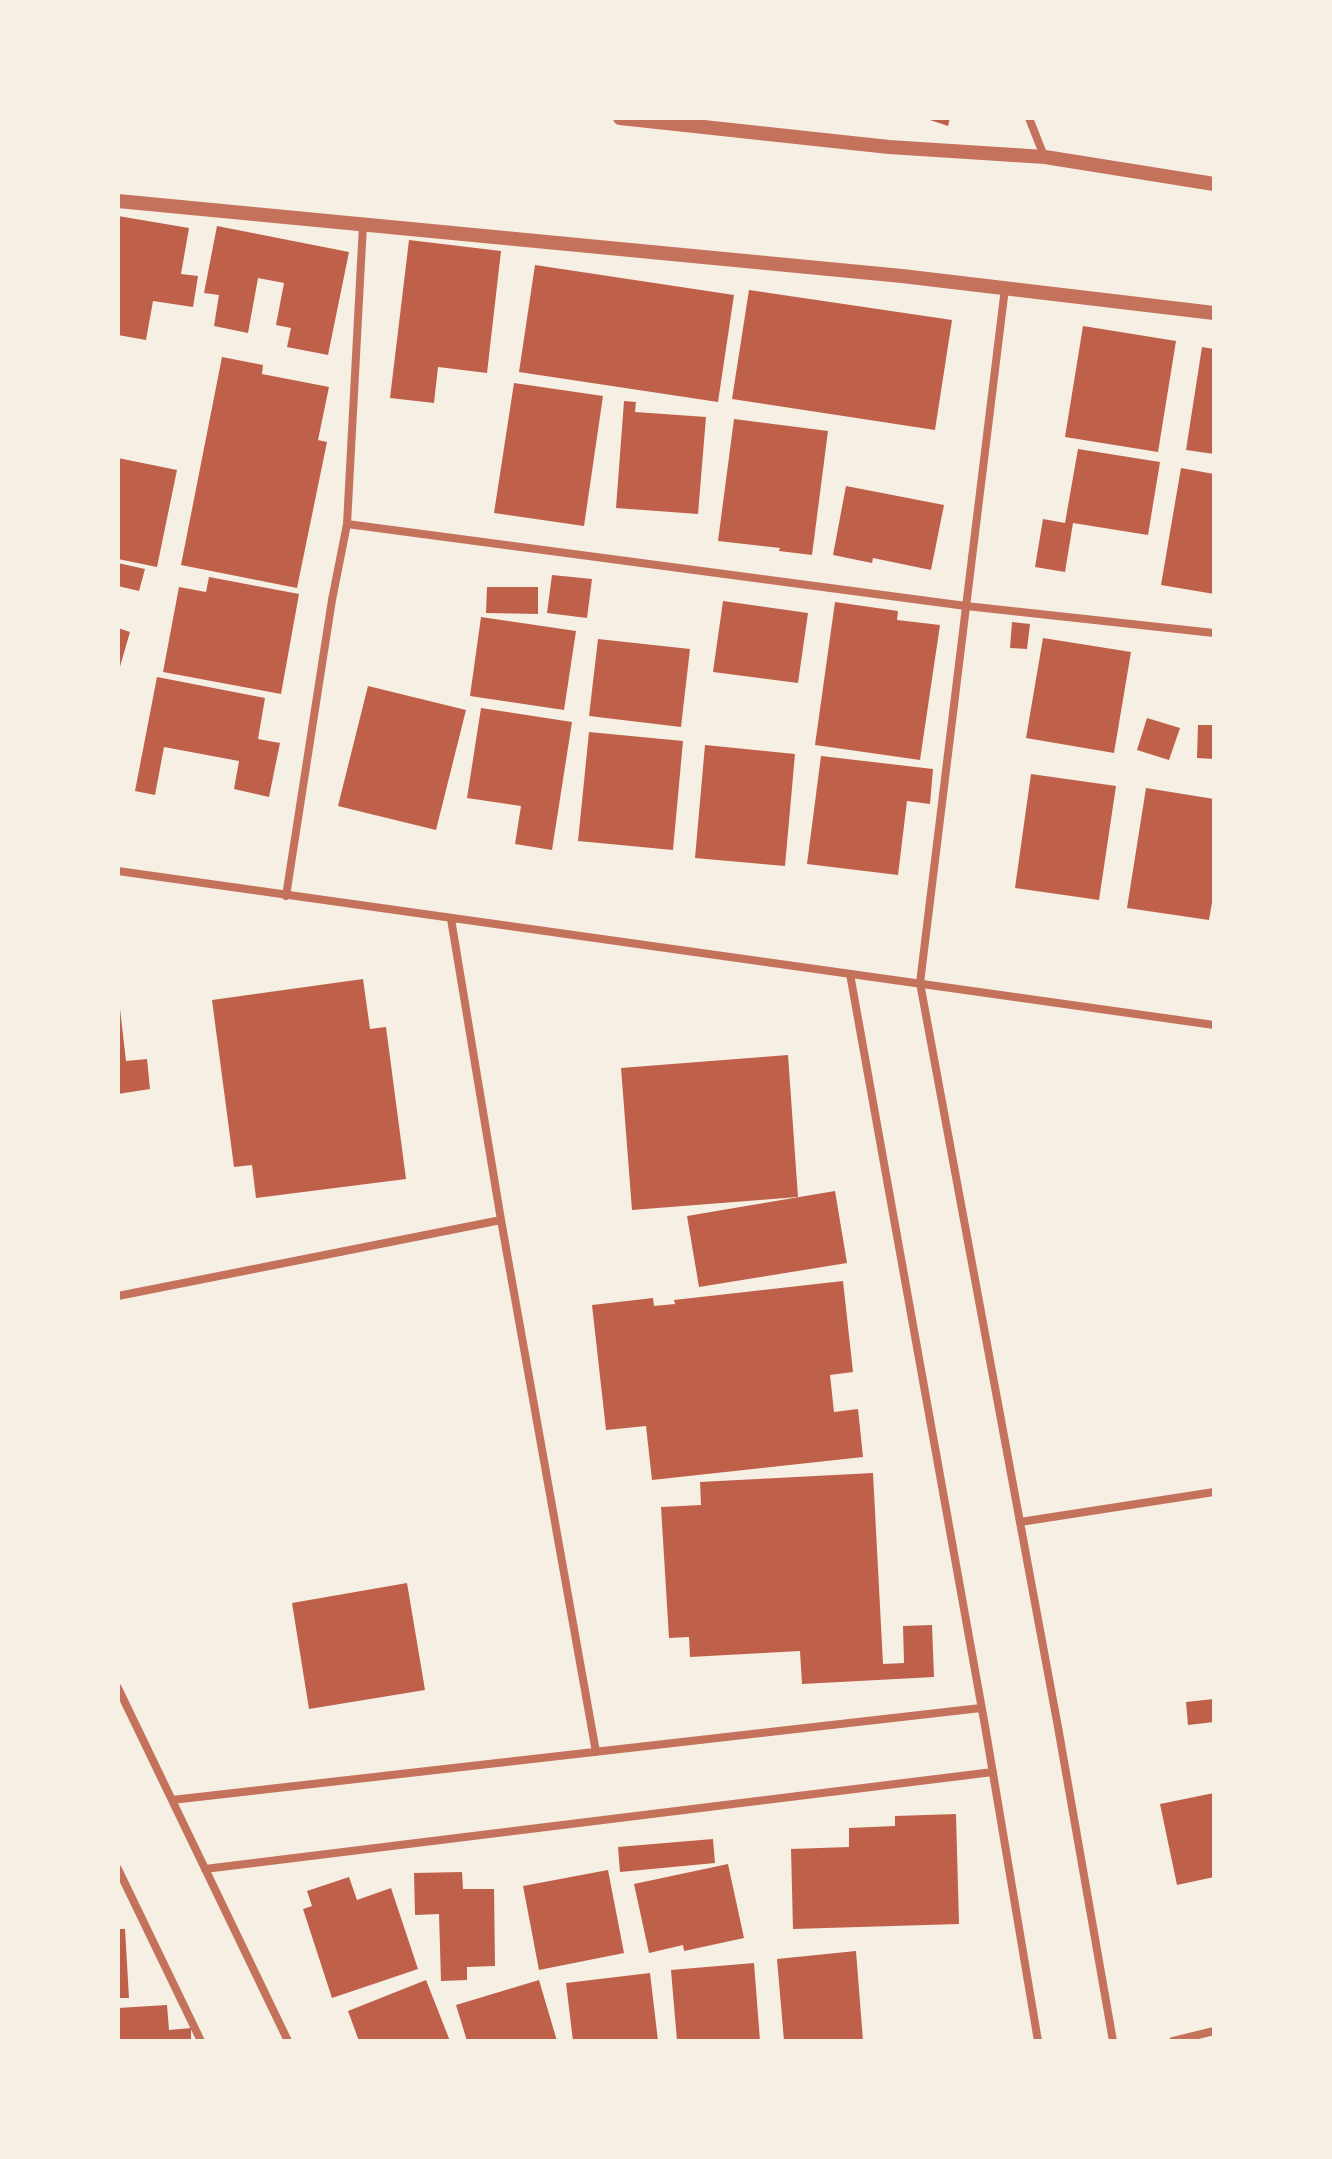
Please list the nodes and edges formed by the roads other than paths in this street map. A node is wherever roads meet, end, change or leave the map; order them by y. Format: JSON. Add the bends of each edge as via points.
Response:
{"nodes":[{"id":1,"x":620,"y":118,"type":"edge"},
{"id":2,"x":1029,"y":118,"type":"edge"},
{"id":3,"x":1045,"y":157,"type":"junction"},
{"id":4,"x":1214,"y":184,"type":"edge"},
{"id":5,"x":118,"y":201,"type":"edge"},
{"id":6,"x":363,"y":225,"type":"junction"},
{"id":7,"x":1005,"y":288,"type":"junction"},
{"id":8,"x":1214,"y":313,"type":"edge"},
{"id":9,"x":347,"y":524,"type":"junction"},
{"id":10,"x":966,"y":606,"type":"junction"},
{"id":11,"x":1214,"y":633,"type":"edge"},
{"id":12,"x":118,"y":871,"type":"edge"},
{"id":13,"x":286,"y":896,"type":"junction"},
{"id":14,"x":451,"y":919,"type":"junction"},
{"id":15,"x":850,"y":974,"type":"junction"},
{"id":16,"x":920,"y":983,"type":"junction"},
{"id":17,"x":1214,"y":1025,"type":"edge"},
{"id":18,"x":501,"y":1220,"type":"junction"},
{"id":19,"x":118,"y":1296,"type":"edge"},
{"id":20,"x":1214,"y":1492,"type":"edge"},
{"id":21,"x":1020,"y":1522,"type":"junction"},
{"id":22,"x":118,"y":1688,"type":"edge"},
{"id":23,"x":981,"y":1708,"type":"junction"},
{"id":24,"x":596,"y":1752,"type":"junction"},
{"id":25,"x":993,"y":1772,"type":"junction"},
{"id":26,"x":172,"y":1800,"type":"junction"},
{"id":27,"x":205,"y":1869,"type":"junction"},
{"id":28,"x":119,"y":1872,"type":"edge"},
{"id":29,"x":1214,"y":2031,"type":"edge"},
{"id":30,"x":201,"y":2041,"type":"edge"},
{"id":31,"x":288,"y":2041,"type":"edge"},
{"id":32,"x":1038,"y":2041,"type":"edge"},
{"id":33,"x":1113,"y":2041,"type":"edge"},
{"id":34,"x":1173,"y":2041,"type":"edge"}],
"edges":[{"from":1,"to":3,"type":"street","via":[[889,147]]},
{"from":2,"to":3,"type":"street"},
{"from":3,"to":4,"type":"street"},
{"from":5,"to":6,"type":"street"},
{"from":6,"to":7,"type":"street"},
{"from":6,"to":9,"type":"street"},
{"from":7,"to":8,"type":"street"},
{"from":7,"to":10,"type":"street"},
{"from":9,"to":10,"type":"street"},
{"from":9,"to":13,"type":"street"},
{"from":10,"to":11,"type":"street"},
{"from":10,"to":16,"type":"street"},
{"from":12,"to":13,"type":"street"},
{"from":13,"to":14,"type":"street"},
{"from":14,"to":15,"type":"street"},
{"from":14,"to":18,"type":"street"},
{"from":15,"to":16,"type":"street"},
{"from":15,"to":23,"type":"street"},
{"from":16,"to":17,"type":"street"},
{"from":16,"to":21,"type":"street"},
{"from":18,"to":19,"type":"street"},
{"from":18,"to":24,"type":"street"},
{"from":20,"to":21,"type":"street"},
{"from":21,"to":33,"type":"street"},
{"from":22,"to":26,"type":"street"},
{"from":23,"to":24,"type":"street"},
{"from":23,"to":25,"type":"street"},
{"from":24,"to":26,"type":"street"},
{"from":25,"to":27,"type":"street"},
{"from":25,"to":32,"type":"street"},
{"from":26,"to":27,"type":"street"},
{"from":27,"to":31,"type":"street"},
{"from":28,"to":30,"type":"street"},
{"from":29,"to":34,"type":"street"}]}
